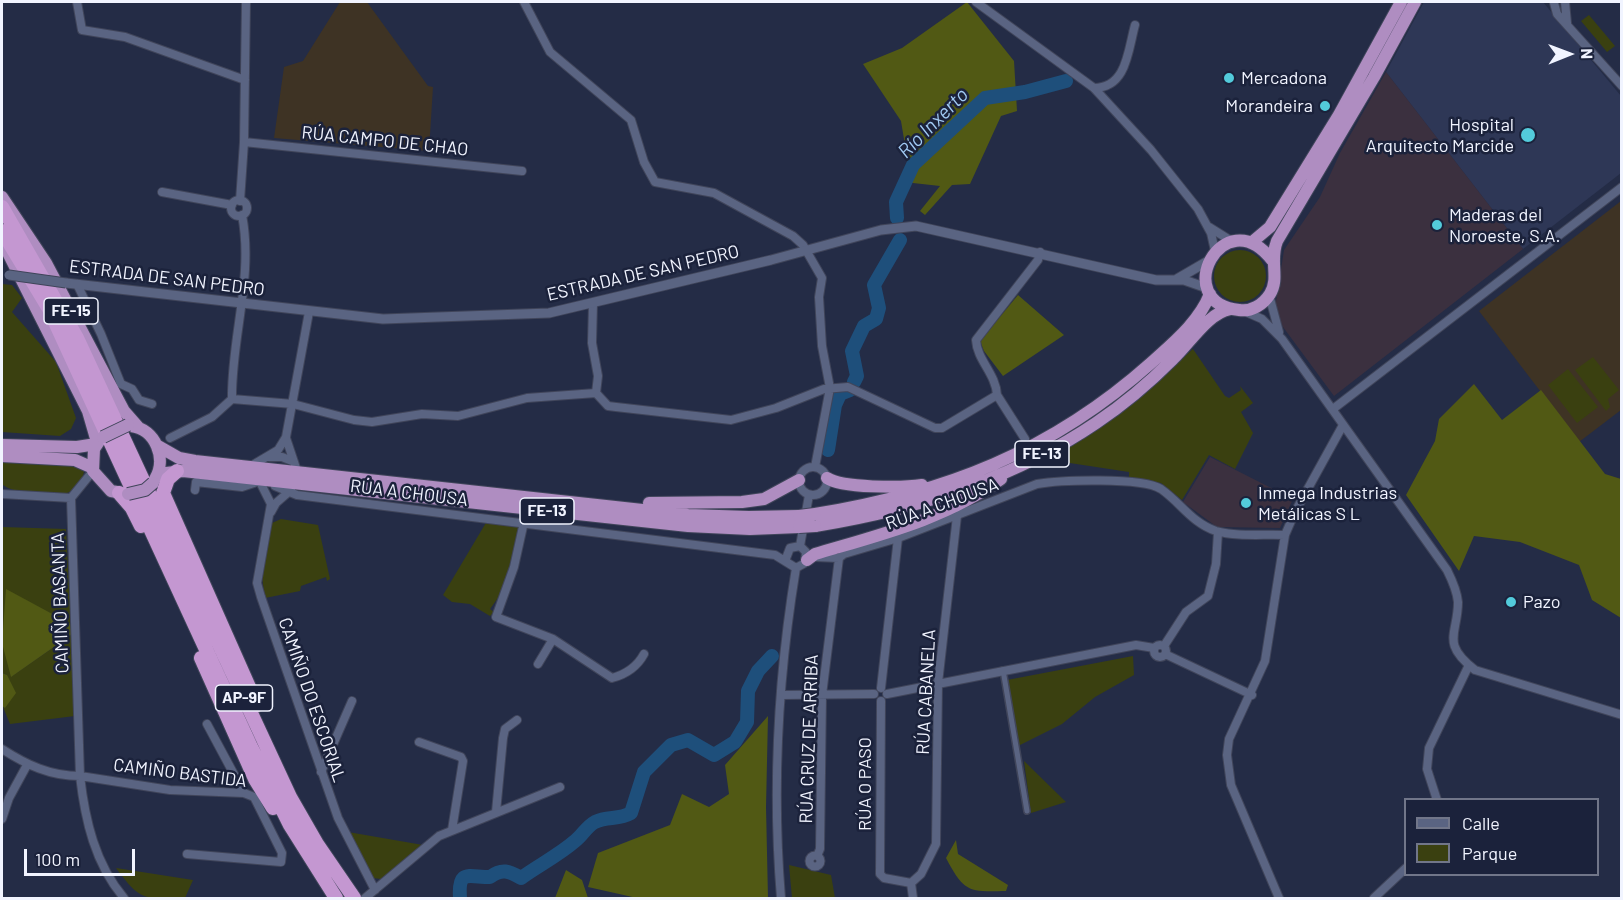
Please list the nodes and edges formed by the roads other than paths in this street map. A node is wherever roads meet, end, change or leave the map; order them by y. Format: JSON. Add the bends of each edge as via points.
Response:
{"nodes":[{"id":1,"x":77,"y":2,"type":"edge"},
{"id":2,"x":246,"y":2,"type":"edge"},
{"id":3,"x":524,"y":2,"type":"edge"},
{"id":4,"x":976,"y":2,"type":"edge"},
{"id":5,"x":1401,"y":2,"type":"edge"},
{"id":6,"x":1415,"y":2,"type":"edge"},
{"id":7,"x":1558,"y":2,"type":"edge"},
{"id":8,"x":1135,"y":25,"type":"dead end"},
{"id":9,"x":245,"y":80,"type":"junction"},
{"id":10,"x":1622,"y":86,"type":"edge"},
{"id":11,"x":1094,"y":88,"type":"junction"},
{"id":12,"x":244,"y":142,"type":"junction"},
{"id":13,"x":522,"y":171,"type":"dead end"},
{"id":14,"x":1622,"y":187,"type":"edge"},
{"id":15,"x":162,"y":192,"type":"dead end"},
{"id":16,"x":2,"y":198,"type":"edge"},
{"id":17,"x":240,"y":201,"type":"junction"},
{"id":18,"x":232,"y":205,"type":"junction"},
{"id":19,"x":2,"y":207,"type":"edge"},
{"id":20,"x":242,"y":215,"type":"junction"},
{"id":21,"x":1206,"y":224,"type":"junction"},
{"id":22,"x":2,"y":231,"type":"edge"},
{"id":23,"x":2,"y":242,"type":"edge"},
{"id":24,"x":1233,"y":242,"type":"junction"},
{"id":25,"x":1251,"y":243,"type":"junction"},
{"id":26,"x":807,"y":250,"type":"junction"},
{"id":27,"x":1040,"y":252,"type":"junction"},
{"id":28,"x":1211,"y":256,"type":"junction"},
{"id":29,"x":1272,"y":260,"type":"junction"},
{"id":30,"x":5,"y":274,"type":"edge"},
{"id":31,"x":1177,"y":279,"type":"junction"},
{"id":32,"x":76,"y":284,"type":"junction"},
{"id":33,"x":1208,"y":291,"type":"junction"},
{"id":34,"x":1269,"y":295,"type":"junction"},
{"id":35,"x":593,"y":303,"type":"junction"},
{"id":36,"x":243,"y":304,"type":"junction"},
{"id":37,"x":1236,"y":310,"type":"junction"},
{"id":38,"x":309,"y":312,"type":"junction"},
{"id":39,"x":1282,"y":339,"type":"junction"},
{"id":40,"x":830,"y":388,"type":"junction"},
{"id":41,"x":596,"y":393,"type":"junction"},
{"id":42,"x":997,"y":395,"type":"junction"},
{"id":43,"x":232,"y":399,"type":"junction"},
{"id":44,"x":152,"y":404,"type":"dead end"},
{"id":45,"x":293,"y":404,"type":"junction"},
{"id":46,"x":1333,"y":409,"type":"junction"},
{"id":47,"x":90,"y":419,"type":"junction"},
{"id":48,"x":1343,"y":425,"type":"junction"},
{"id":49,"x":133,"y":426,"type":"junction"},
{"id":50,"x":286,"y":437,"type":"junction"},
{"id":51,"x":170,"y":438,"type":"dead end"},
{"id":52,"x":1025,"y":439,"type":"dead end"},
{"id":53,"x":99,"y":441,"type":"junction"},
{"id":54,"x":2,"y":445,"type":"edge"},
{"id":55,"x":158,"y":446,"type":"junction"},
{"id":56,"x":69,"y":447,"type":"junction"},
{"id":57,"x":2,"y":456,"type":"edge"},
{"id":58,"x":269,"y":457,"type":"junction"},
{"id":59,"x":815,"y":467,"type":"junction"},
{"id":60,"x":1017,"y":467,"type":"junction"},
{"id":61,"x":177,"y":471,"type":"junction"},
{"id":62,"x":981,"y":471,"type":"junction"},
{"id":63,"x":96,"y":474,"type":"junction"},
{"id":64,"x":827,"y":478,"type":"junction"},
{"id":65,"x":251,"y":480,"type":"junction"},
{"id":66,"x":799,"y":480,"type":"junction"},
{"id":67,"x":292,"y":481,"type":"junction"},
{"id":68,"x":143,"y":487,"type":"junction"},
{"id":69,"x":81,"y":488,"type":"junction"},
{"id":70,"x":195,"y":490,"type":"dead end"},
{"id":71,"x":163,"y":493,"type":"junction"},
{"id":72,"x":2,"y":494,"type":"edge"},
{"id":73,"x":267,"y":494,"type":"junction"},
{"id":74,"x":809,"y":495,"type":"junction"},
{"id":75,"x":70,"y":498,"type":"junction"},
{"id":76,"x":585,"y":503,"type":"junction"},
{"id":77,"x":270,"y":513,"type":"junction"},
{"id":78,"x":957,"y":516,"type":"junction"},
{"id":79,"x":815,"y":520,"type":"junction"},
{"id":80,"x":799,"y":521,"type":"junction"},
{"id":81,"x":524,"y":522,"type":"junction"},
{"id":82,"x":1218,"y":532,"type":"junction"},
{"id":83,"x":1286,"y":535,"type":"junction"},
{"id":84,"x":898,"y":538,"type":"junction"},
{"id":85,"x":800,"y":546,"type":"junction"},
{"id":86,"x":842,"y":556,"type":"junction"},
{"id":87,"x":809,"y":559,"type":"junction"},
{"id":88,"x":785,"y":561,"type":"junction"},
{"id":89,"x":795,"y":568,"type":"junction"},
{"id":90,"x":553,"y":639,"type":"junction"},
{"id":91,"x":1164,"y":650,"type":"junction"},
{"id":92,"x":644,"y":654,"type":"dead end"},
{"id":93,"x":538,"y":664,"type":"dead end"},
{"id":94,"x":1469,"y":665,"type":"junction"},
{"id":95,"x":1003,"y":670,"type":"junction"},
{"id":96,"x":938,"y":683,"type":"junction"},
{"id":97,"x":884,"y":691,"type":"junction"},
{"id":98,"x":874,"y":694,"type":"junction"},
{"id":99,"x":782,"y":695,"type":"junction"},
{"id":100,"x":822,"y":695,"type":"junction"},
{"id":101,"x":1252,"y":695,"type":"junction"},
{"id":102,"x":352,"y":701,"type":"dead end"},
{"id":103,"x":881,"y":701,"type":"junction"},
{"id":104,"x":1622,"y":715,"type":"edge"},
{"id":105,"x":517,"y":720,"type":"dead end"},
{"id":106,"x":207,"y":724,"type":"dead end"},
{"id":107,"x":419,"y":742,"type":"dead end"},
{"id":108,"x":2,"y":748,"type":"edge"},
{"id":109,"x":27,"y":765,"type":"junction"},
{"id":110,"x":321,"y":772,"type":"junction"},
{"id":111,"x":80,"y":776,"type":"junction"},
{"id":112,"x":560,"y":787,"type":"dead end"},
{"id":113,"x":244,"y":793,"type":"junction"},
{"id":114,"x":1436,"y":798,"type":"edge"},
{"id":115,"x":495,"y":812,"type":"junction"},
{"id":116,"x":1027,"y":812,"type":"dead end"},
{"id":117,"x":2,"y":819,"type":"edge"},
{"id":118,"x":452,"y":830,"type":"junction"},
{"id":119,"x":187,"y":854,"type":"dead end"},
{"id":120,"x":817,"y":856,"type":"dead end"},
{"id":121,"x":1404,"y":869,"type":"edge"},
{"id":122,"x":318,"y":874,"type":"junction"},
{"id":123,"x":911,"y":883,"type":"junction"},
{"id":124,"x":340,"y":893,"type":"edge"},
{"id":125,"x":371,"y":895,"type":"edge"},
{"id":126,"x":124,"y":898,"type":"edge"},
{"id":127,"x":354,"y":898,"type":"edge"},
{"id":128,"x":781,"y":898,"type":"edge"},
{"id":129,"x":913,"y":898,"type":"edge"},
{"id":130,"x":1279,"y":898,"type":"edge"},
{"id":131,"x":1374,"y":898,"type":"edge"}],
"edges":[{"from":1,"to":9,"type":"street","via":[[82,30],[125,37]]},
{"from":2,"to":9,"type":"street"},
{"from":3,"to":26,"type":"street","via":[[550,52],[631,120],[644,162],[655,182],[714,193],[793,236]]},
{"from":4,"to":11,"type":"street"},
{"from":5,"to":25,"type":"highway","via":[[1339,115],[1270,227]]},
{"from":6,"to":29,"type":"highway","via":[[1283,228]]},
{"from":7,"to":10,"type":"street","via":[[1567,23]]},
{"from":8,"to":11,"type":"street","via":[[1122,75],[1105,88]]},
{"from":9,"to":12,"type":"street"},
{"from":11,"to":21,"type":"street","via":[[1151,150]]},
{"from":12,"to":13,"type":"street","name":"RÚA CAMPO DE CHAO"},
{"from":12,"to":17,"type":"street"},
{"from":14,"to":46,"type":"street"},
{"from":15,"to":18,"type":"street"},
{"from":16,"to":49,"type":"highway","number":"FE-15","via":[[46,264]]},
{"from":17,"to":18,"type":"street"},
{"from":17,"to":20,"type":"street","via":[[246,207]]},
{"from":18,"to":20,"type":"street","via":[[234,214]]},
{"from":19,"to":68,"type":"highway","number":"AP-9F","via":[[77,338]]},
{"from":20,"to":36,"type":"street"},
{"from":21,"to":24,"type":"street"},
{"from":21,"to":28,"type":"street"},
{"from":22,"to":68,"type":"highway","number":"AP-9F","via":[[49,309]]},
{"from":23,"to":47,"type":"highway","number":"FE-15"},
{"from":24,"to":25,"type":"highway"},
{"from":24,"to":28,"type":"highway"},
{"from":25,"to":29,"type":"highway"},
{"from":26,"to":27,"type":"street","name":"ESTRADA DE SAN PEDRO","via":[[881,230],[916,226]]},
{"from":26,"to":35,"type":"street","name":"ESTRADA DE SAN PEDRO"},
{"from":26,"to":40,"type":"street","via":[[822,278],[822,346]]},
{"from":27,"to":31,"type":"street","name":"ESTRADA DE SAN PEDRO","via":[[1156,280]]},
{"from":27,"to":42,"type":"street","via":[[1038,260],[976,340]]},
{"from":28,"to":31,"type":"street"},
{"from":28,"to":33,"type":"highway","number":"FE-13","via":[[1206,269]]},
{"from":29,"to":34,"type":"highway","via":[[1275,276]]},
{"from":30,"to":32,"type":"street","name":"ESTRADA DE SAN PEDRO","bridge":true},
{"from":31,"to":33,"type":"street","name":"ESTRADA DE SAN PEDRO"},
{"from":32,"to":36,"type":"street","name":"ESTRADA DE SAN PEDRO"},
{"from":32,"to":44,"type":"street","via":[[121,384],[132,389],[140,400]]},
{"from":33,"to":37,"type":"highway","via":[[1217,302]]},
{"from":33,"to":62,"type":"highway","number":"FE-13","via":[[1199,316],[1127,384],[1051,436]]},
{"from":34,"to":37,"type":"highway","number":"FE-13","via":[[1257,307]]},
{"from":34,"to":39,"type":"street"},
{"from":35,"to":38,"type":"street","name":"ESTRADA DE SAN PEDRO","via":[[549,313],[383,319]]},
{"from":35,"to":41,"type":"street"},
{"from":36,"to":38,"type":"street","name":"ESTRADA DE SAN PEDRO"},
{"from":36,"to":43,"type":"street"},
{"from":37,"to":39,"type":"street","via":[[1262,319]]},
{"from":37,"to":60,"type":"highway","number":"FE-13","via":[[1216,315],[1173,360],[1097,423]]},
{"from":38,"to":45,"type":"street"},
{"from":39,"to":46,"type":"street"},
{"from":40,"to":41,"type":"street","via":[[731,420],[608,406]]},
{"from":40,"to":42,"type":"street","via":[[860,390],[935,428],[950,425]]},
{"from":40,"to":59,"type":"street"},
{"from":41,"to":45,"type":"street","via":[[526,398],[458,416],[422,414],[372,422]]},
{"from":42,"to":52,"type":"street"},
{"from":43,"to":45,"type":"street"},
{"from":43,"to":51,"type":"street","via":[[212,417]]},
{"from":45,"to":50,"type":"street"},
{"from":46,"to":48,"type":"street"},
{"from":47,"to":53,"type":"highway","number":"FE-15"},
{"from":47,"to":56,"type":"highway","via":[[83,437]]},
{"from":48,"to":83,"type":"street","via":[[1294,512]]},
{"from":48,"to":94,"type":"street","via":[[1447,570],[1458,603],[1453,644]]},
{"from":49,"to":53,"type":"highway","bridge":true},
{"from":49,"to":55,"type":"highway","number":"FE-13","via":[[149,434]]},
{"from":50,"to":58,"type":"street"},
{"from":50,"to":67,"type":"street"},
{"from":53,"to":56,"type":"highway"},
{"from":53,"to":63,"type":"highway"},
{"from":54,"to":56,"type":"highway"},
{"from":55,"to":65,"type":"highway","number":"FE-13","via":[[178,458]]},
{"from":55,"to":68,"type":"highway","via":[[160,456]]},
{"from":57,"to":63,"type":"highway","via":[[75,460]]},
{"from":58,"to":65,"type":"street"},
{"from":58,"to":67,"type":"street","via":[[282,457]]},
{"from":59,"to":64,"type":"street","via":[[825,472]]},
{"from":59,"to":66,"type":"street","via":[[804,470]]},
{"from":60,"to":79,"type":"highway","number":"FE-13","via":[[898,510]]},
{"from":60,"to":87,"type":"highway","via":[[966,502],[932,518]]},
{"from":61,"to":65,"type":"highway","number":"FE-13"},
{"from":61,"to":68,"type":"highway","number":"FE-13"},
{"from":61,"to":71,"type":"highway","via":[[168,479]]},
{"from":62,"to":64,"type":"highway","via":[[904,488],[838,483]]},
{"from":62,"to":79,"type":"highway","number":"FE-13","via":[[897,499]]},
{"from":63,"to":68,"type":"highway"},
{"from":63,"to":69,"type":"street"},
{"from":63,"to":69,"type":"street"},
{"from":64,"to":74,"type":"street","via":[[821,494]]},
{"from":65,"to":67,"type":"highway","number":"FE-13"},
{"from":65,"to":70,"type":"street","via":[[196,482]]},
{"from":65,"to":73,"type":"street"},
{"from":65,"to":73,"type":"street"},
{"from":66,"to":74,"type":"street","via":[[800,487]]},
{"from":66,"to":76,"type":"highway","via":[[764,499],[742,502]]},
{"from":67,"to":73,"type":"street","via":[[277,497]]},
{"from":67,"to":76,"type":"highway","number":"FE-13"},
{"from":67,"to":77,"type":"street"},
{"from":67,"to":80,"type":"highway","number":"FE-13","via":[[688,526],[750,529]]},
{"from":67,"to":81,"type":"street","name":"RÚA A CHOUSA"},
{"from":68,"to":71,"type":"highway"},
{"from":68,"to":122,"type":"highway","number":"AP-9F","via":[[251,747]]},
{"from":68,"to":122,"type":"highway","via":[[135,513],[255,779]]},
{"from":68,"to":124,"type":"highway","number":"AP-9F"},
{"from":69,"to":75,"type":"street"},
{"from":71,"to":124,"type":"highway","via":[[298,795],[338,866]]},
{"from":72,"to":75,"type":"street"},
{"from":73,"to":77,"type":"street"},
{"from":74,"to":85,"type":"street"},
{"from":75,"to":111,"type":"street","name":"CAMIÑO BASANTA"},
{"from":76,"to":80,"type":"highway","number":"FE-13","via":[[688,515]]},
{"from":77,"to":110,"type":"street","name":"CAMIÑO DO ESCORIAL","via":[[257,583]]},
{"from":78,"to":82,"type":"street","name":"RÚA A CHOUSA","via":[[1037,484],[1141,483],[1161,489],[1197,522]]},
{"from":78,"to":84,"type":"street","name":"RÚA A CHOUSA"},
{"from":78,"to":96,"type":"street","name":"RÚA CABANELA"},
{"from":79,"to":80,"type":"highway","number":"FE-13","bridge":true},
{"from":81,"to":88,"type":"street","name":"RÚA A CHOUSA","via":[[775,555]]},
{"from":81,"to":90,"type":"street","via":[[514,567],[496,617]]},
{"from":82,"to":83,"type":"street","name":"RÚA A CHOUSA"},
{"from":82,"to":91,"type":"street","via":[[1208,596],[1186,612]]},
{"from":83,"to":101,"type":"street","via":[[1265,661]]},
{"from":84,"to":86,"type":"street","name":"RÚA A CHOUSA"},
{"from":84,"to":97,"type":"street"},
{"from":85,"to":87,"type":"street"},
{"from":85,"to":88,"type":"street","via":[[790,548]]},
{"from":86,"to":87,"type":"street","name":"RÚA A CHOUSA"},
{"from":86,"to":100,"type":"street","name":"RÚA CRUZ DE ARRIBA"},
{"from":87,"to":89,"type":"street"},
{"from":88,"to":89,"type":"street"},
{"from":89,"to":99,"type":"street"},
{"from":90,"to":92,"type":"street","via":[[612,678],[632,669]]},
{"from":90,"to":93,"type":"street"},
{"from":91,"to":95,"type":"street","via":[[1158,644],[1154,648],[1136,645]]},
{"from":91,"to":101,"type":"street"},
{"from":94,"to":104,"type":"street"},
{"from":94,"to":114,"type":"street","via":[[1429,748],[1427,770]]},
{"from":95,"to":96,"type":"street"},
{"from":95,"to":116,"type":"street"},
{"from":96,"to":97,"type":"street"},
{"from":96,"to":123,"type":"street","name":"RÚA CABANELA","via":[[936,844]]},
{"from":97,"to":98,"type":"street","via":[[876,689]]},
{"from":97,"to":103,"type":"street"},
{"from":98,"to":100,"type":"street"},
{"from":98,"to":103,"type":"street"},
{"from":99,"to":100,"type":"street"},
{"from":99,"to":128,"type":"street","via":[[777,824]]},
{"from":100,"to":120,"type":"street","name":"RÚA CRUZ DE ARRIBA"},
{"from":101,"to":130,"type":"street","via":[[1229,739],[1227,772]]},
{"from":102,"to":110,"type":"street"},
{"from":103,"to":123,"type":"street","name":"RÚA O PASO","via":[[880,874],[884,879]]},
{"from":105,"to":115,"type":"street","via":[[505,729]]},
{"from":106,"to":113,"type":"street"},
{"from":107,"to":118,"type":"street","via":[[463,761]]},
{"from":108,"to":109,"type":"street","name":"CAMIÑO BASTIDA"},
{"from":109,"to":111,"type":"street","name":"CAMIÑO BASTIDA","via":[[68,777]]},
{"from":109,"to":117,"type":"street"},
{"from":110,"to":125,"type":"street","name":"CAMIÑO DO ESCORIAL"},
{"from":111,"to":113,"type":"street","name":"CAMIÑO BASTIDA","via":[[170,790]]},
{"from":111,"to":126,"type":"street","name":"CAMIÑO BASANTA","via":[[91,836],[106,874]]},
{"from":112,"to":115,"type":"street"},
{"from":113,"to":119,"type":"street","name":"CAMIÑO BASTIDA","via":[[254,797],[280,844],[280,862]]},
{"from":115,"to":118,"type":"street"},
{"from":118,"to":125,"type":"street","via":[[439,836]]},
{"from":121,"to":131,"type":"street"},
{"from":122,"to":124,"type":"highway","number":"AP-9F"},
{"from":123,"to":129,"type":"street"},
{"from":124,"to":127,"type":"highway","number":"AP-9F"}]}
